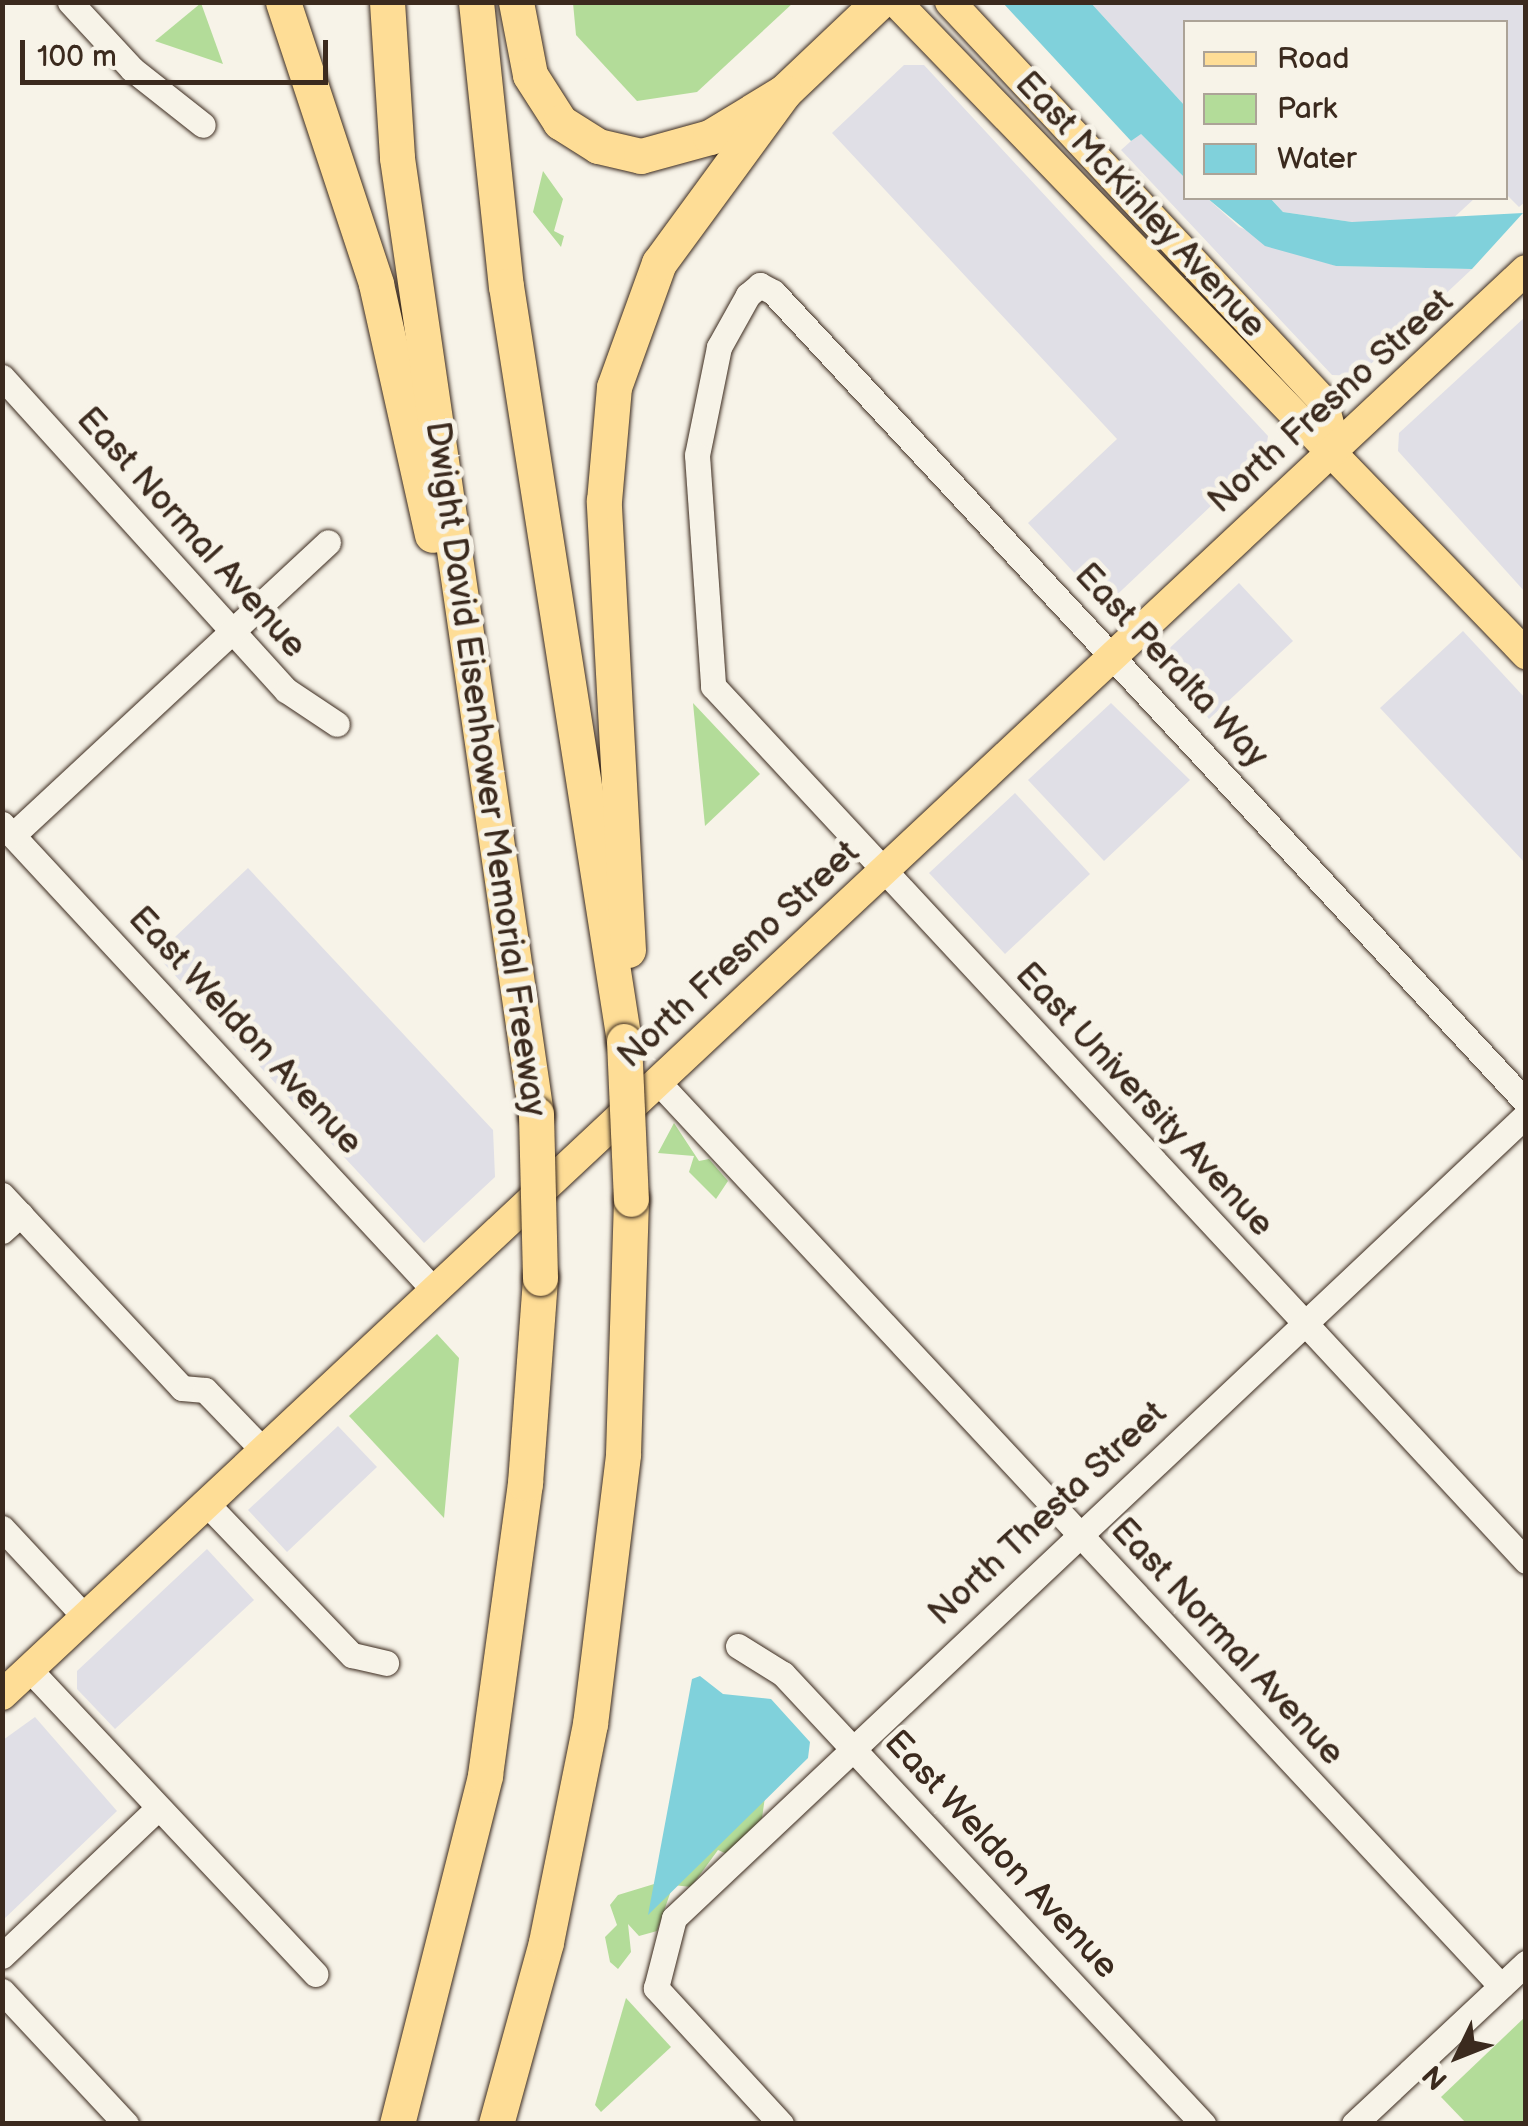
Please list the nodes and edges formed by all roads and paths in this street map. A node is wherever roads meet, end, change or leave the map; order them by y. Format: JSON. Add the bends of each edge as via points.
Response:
{"nodes":[{"id":1,"x":70,"y":2,"type":"edge"},
{"id":2,"x":283,"y":2,"type":"edge"},
{"id":3,"x":387,"y":2,"type":"edge"},
{"id":4,"x":476,"y":2,"type":"edge"},
{"id":5,"x":516,"y":2,"type":"edge"},
{"id":6,"x":879,"y":2,"type":"edge"},
{"id":7,"x":896,"y":2,"type":"edge"},
{"id":8,"x":950,"y":2,"type":"edge"},
{"id":9,"x":784,"y":92,"type":"junction"},
{"id":10,"x":203,"y":125,"type":"dead end"},
{"id":11,"x":1526,"y":270,"type":"edge"},
{"id":12,"x":2,"y":377,"type":"edge"},
{"id":13,"x":1336,"y":450,"type":"junction"},
{"id":14,"x":328,"y":542,"type":"dead end"},
{"id":15,"x":233,"y":630,"type":"junction"},
{"id":16,"x":1526,"y":654,"type":"edge"},
{"id":17,"x":1113,"y":655,"type":"junction"},
{"id":18,"x":713,"y":686,"type":"joint"},
{"id":19,"x":337,"y":724,"type":"dead end"},
{"id":20,"x":8,"y":829,"type":"edge"},
{"id":21,"x":884,"y":870,"type":"junction"},
{"id":22,"x":514,"y":918,"type":"junction"},
{"id":23,"x":624,"y":1041,"type":"junction"},
{"id":24,"x":658,"y":1082,"type":"junction"},
{"id":25,"x":1526,"y":1102,"type":"edge"},
{"id":26,"x":1526,"y":1115,"type":"edge"},
{"id":27,"x":9,"y":1213,"type":"edge"},
{"id":28,"x":433,"y":1290,"type":"junction"},
{"id":29,"x":1303,"y":1324,"type":"junction"},
{"id":30,"x":263,"y":1450,"type":"junction"},
{"id":31,"x":206,"y":1503,"type":"junction"},
{"id":32,"x":2,"y":1528,"type":"edge"},
{"id":33,"x":1078,"y":1534,"type":"junction"},
{"id":34,"x":1526,"y":1561,"type":"edge"},
{"id":35,"x":84,"y":1616,"type":"junction"},
{"id":36,"x":738,"y":1646,"type":"dead end"},
{"id":37,"x":386,"y":1663,"type":"dead end"},
{"id":38,"x":30,"y":1670,"type":"junction"},
{"id":39,"x":2,"y":1695,"type":"edge"},
{"id":40,"x":852,"y":1746,"type":"junction"},
{"id":41,"x":158,"y":1808,"type":"junction"},
{"id":42,"x":2,"y":1956,"type":"edge"},
{"id":43,"x":1526,"y":1963,"type":"edge"},
{"id":44,"x":315,"y":1974,"type":"dead end"},
{"id":45,"x":1501,"y":1986,"type":"junction"},
{"id":46,"x":2,"y":1991,"type":"edge"},
{"id":47,"x":126,"y":2124,"type":"edge"},
{"id":48,"x":397,"y":2124,"type":"edge"},
{"id":49,"x":496,"y":2124,"type":"edge"},
{"id":50,"x":781,"y":2124,"type":"edge"},
{"id":51,"x":1204,"y":2124,"type":"edge"},
{"id":52,"x":1354,"y":2124,"type":"edge"}],
"edges":[{"from":1,"to":10,"type":"street","via":[[132,69]]},
{"from":2,"to":22,"type":"highway","via":[[376,284]]},
{"from":3,"to":22,"type":"highway","name":"Dwight David Eisenhower Memorial Freeway","via":[[397,158]]},
{"from":4,"to":23,"type":"highway","via":[[506,286]]},
{"from":5,"to":9,"type":"highway","via":[[542,100],[598,146],[666,154]]},
{"from":6,"to":9,"type":"highway"},
{"from":7,"to":13,"type":"main road","name":"East McKinley Avenue","via":[[1297,426]]},
{"from":8,"to":13,"type":"main road","name":"East McKinley Avenue","via":[[1323,401]]},
{"from":9,"to":23,"type":"highway","via":[[659,263],[614,386],[604,501],[630,901]]},
{"from":11,"to":13,"type":"main road","name":"North Fresno Street"},
{"from":12,"to":15,"type":"street","name":"East Normal Avenue"},
{"from":13,"to":16,"type":"main road","name":"East McKinley Avenue"},
{"from":13,"to":17,"type":"main road","name":"North Fresno Street"},
{"from":14,"to":15,"type":"street"},
{"from":15,"to":19,"type":"street","name":"East Normal Avenue","via":[[286,690]]},
{"from":15,"to":20,"type":"street"},
{"from":17,"to":18,"type":"street","name":"East Peralta Way","via":[[760,285],[719,347],[697,455]]},
{"from":17,"to":21,"type":"main road","name":"North Fresno Street"},
{"from":17,"to":25,"type":"street","name":"East Peralta Way"},
{"from":18,"to":21,"type":"street","name":"East University Avenue"},
{"from":20,"to":28,"type":"street","name":"East Weldon Avenue"},
{"from":21,"to":24,"type":"main road","name":"North Fresno Street"},
{"from":21,"to":29,"type":"street","name":"East University Avenue"},
{"from":22,"to":48,"type":"highway","name":"Dwight David Eisenhower Memorial Freeway","bridge":true,"via":[[536,1114],[540,1278],[527,1465],[485,1775]]},
{"from":23,"to":49,"type":"highway","bridge":true,"via":[[631,1199],[623,1454],[592,1704],[546,1942]]},
{"from":24,"to":28,"type":"main road","name":"North Fresno Street"},
{"from":24,"to":33,"type":"street","name":"East Normal Avenue"},
{"from":26,"to":29,"type":"street","name":"North Thesta Street"},
{"from":27,"to":30,"type":"street","via":[[182,1388],[205,1390]]},
{"from":28,"to":30,"type":"main road","name":"North Fresno Street"},
{"from":29,"to":33,"type":"street","name":"North Thesta Street"},
{"from":29,"to":34,"type":"street","name":"East University Avenue"},
{"from":30,"to":31,"type":"main road","name":"North Fresno Street"},
{"from":31,"to":35,"type":"main road","name":"North Fresno Street"},
{"from":31,"to":37,"type":"street","via":[[352,1656]]},
{"from":32,"to":35,"type":"street"},
{"from":33,"to":40,"type":"street","name":"North Thesta Street"},
{"from":33,"to":45,"type":"street","name":"East Normal Avenue"},
{"from":35,"to":38,"type":"main road","name":"North Fresno Street"},
{"from":36,"to":40,"type":"street","name":"East Weldon Avenue","via":[[783,1674]]},
{"from":38,"to":39,"type":"main road","name":"North Fresno Street"},
{"from":38,"to":41,"type":"street"},
{"from":40,"to":50,"type":"street","name":"North Thesta Street","via":[[674,1918],[656,1988]]},
{"from":40,"to":51,"type":"street","name":"East Weldon Avenue"},
{"from":41,"to":42,"type":"street"},
{"from":41,"to":44,"type":"street"},
{"from":43,"to":45,"type":"street"},
{"from":45,"to":52,"type":"street"},
{"from":46,"to":47,"type":"street"}]}
